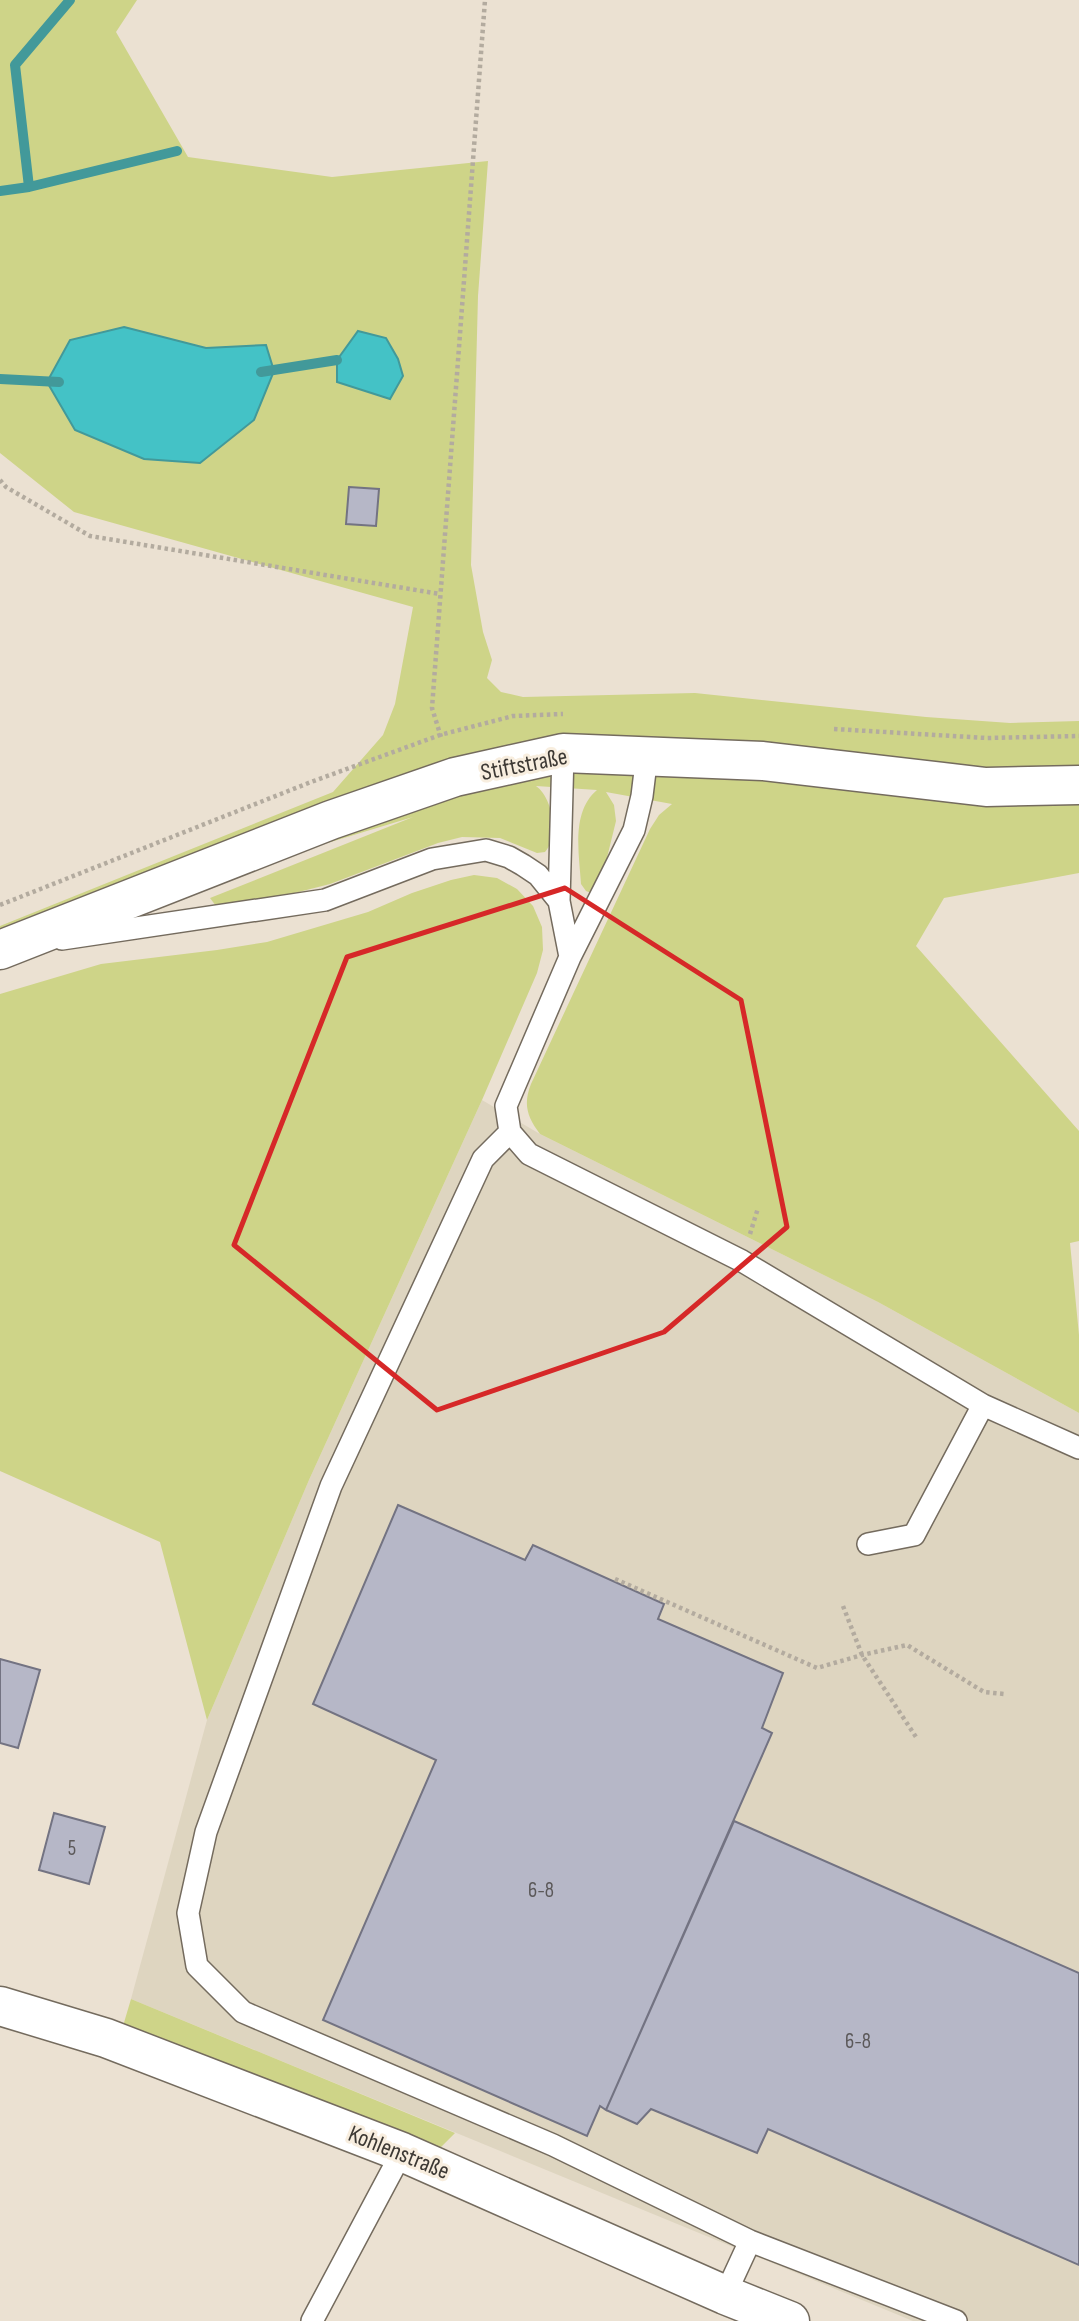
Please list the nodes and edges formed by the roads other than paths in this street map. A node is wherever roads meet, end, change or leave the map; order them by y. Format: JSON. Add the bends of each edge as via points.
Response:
{"nodes":[{"id":1,"x":563,"y":752,"type":"junction"},
{"id":2,"x":647,"y":755,"type":"junction"},
{"id":3,"x":1079,"y":786,"type":"edge"},
{"id":4,"x":559,"y":901,"type":"junction"},
{"id":5,"x":4,"y":949,"type":"edge"},
{"id":6,"x":570,"y":957,"type":"junction"},
{"id":7,"x":510,"y":1132,"type":"junction"},
{"id":8,"x":983,"y":1405,"type":"junction"},
{"id":9,"x":1079,"y":1448,"type":"edge"},
{"id":10,"x":868,"y":1544,"type":"dead end"},
{"id":11,"x":0,"y":2006,"type":"edge"},
{"id":12,"x":402,"y":2152,"type":"junction"},
{"id":13,"x":750,"y":2241,"type":"junction"},
{"id":14,"x":725,"y":2295,"type":"junction"},
{"id":15,"x":312,"y":2321,"type":"edge"},
{"id":16,"x":790,"y":2321,"type":"edge"},
{"id":17,"x":956,"y":2321,"type":"edge"}],
"edges":[{"from":1,"to":2,"type":"main road","name":"Stiftstraße"},
{"from":1,"to":4,"type":"lane"},
{"from":1,"to":5,"type":"main road","name":"Stiftstraße","via":[[455,777],[331,820]]},
{"from":2,"to":3,"type":"main road","name":"Stiftstraße","via":[[763,761],[986,787]]},
{"from":2,"to":6,"type":"lane","via":[[634,830]]},
{"from":4,"to":5,"type":"lane","via":[[523,865],[485,850],[432,859],[325,900]]},
{"from":4,"to":6,"type":"lane"},
{"from":6,"to":7,"type":"lane","via":[[506,1106]]},
{"from":7,"to":8,"type":"lane","via":[[529,1154],[742,1262]]},
{"from":7,"to":13,"type":"lane","via":[[483,1158],[331,1486],[206,1832],[188,1913],[197,1966],[243,2012],[553,2145]]},
{"from":8,"to":9,"type":"lane"},
{"from":8,"to":10,"type":"lane","via":[[914,1535]]},
{"from":11,"to":12,"type":"main road","name":"Kohlenstraße","via":[[106,2038]]},
{"from":12,"to":14,"type":"main road","name":"Kohlenstraße"},
{"from":12,"to":15,"type":"lane"},
{"from":13,"to":14,"type":"lane"},
{"from":13,"to":17,"type":"lane"},
{"from":14,"to":16,"type":"main road","name":"Kohlenstraße"}]}
